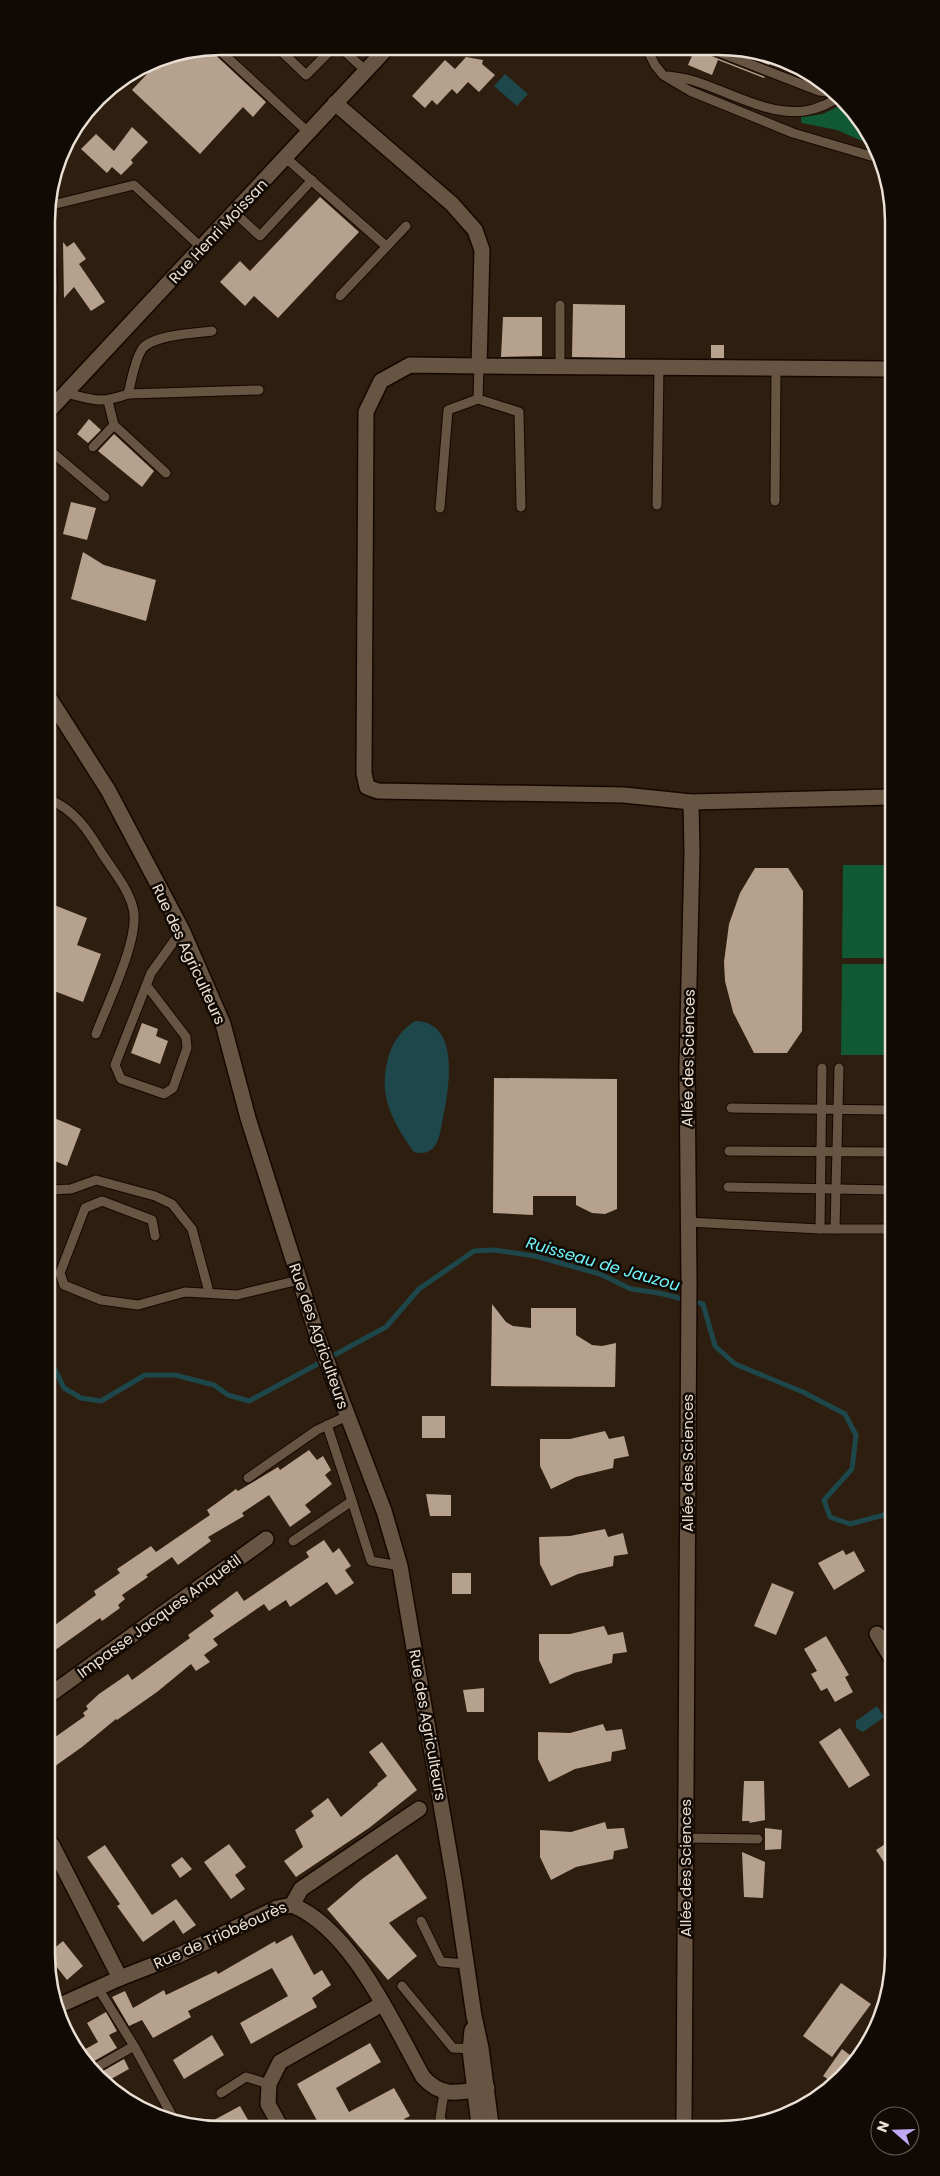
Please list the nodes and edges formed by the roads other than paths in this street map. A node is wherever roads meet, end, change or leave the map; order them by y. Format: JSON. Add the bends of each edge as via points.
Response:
{"nodes":[{"id":1,"x":225,"y":55,"type":"edge"},
{"id":2,"x":285,"y":55,"type":"edge"},
{"id":3,"x":326,"y":55,"type":"edge"},
{"id":4,"x":349,"y":55,"type":"edge"},
{"id":5,"x":381,"y":55,"type":"edge"},
{"id":6,"x":650,"y":55,"type":"edge"},
{"id":7,"x":727,"y":55,"type":"edge"},
{"id":8,"x":366,"y":71,"type":"junction"},
{"id":9,"x":663,"y":75,"type":"junction"},
{"id":10,"x":822,"y":91,"type":"edge"},
{"id":11,"x":833,"y":101,"type":"edge"},
{"id":12,"x":336,"y":103,"type":"junction"},
{"id":13,"x":309,"y":133,"type":"junction"},
{"id":14,"x":872,"y":156,"type":"edge"},
{"id":15,"x":286,"y":158,"type":"junction"},
{"id":16,"x":312,"y":180,"type":"junction"},
{"id":17,"x":56,"y":204,"type":"edge"},
{"id":18,"x":235,"y":213,"type":"junction"},
{"id":19,"x":406,"y":226,"type":"dead end"},
{"id":20,"x":386,"y":246,"type":"junction"},
{"id":21,"x":202,"y":248,"type":"junction"},
{"id":22,"x":340,"y":296,"type":"dead end"},
{"id":23,"x":560,"y":305,"type":"dead end"},
{"id":24,"x":212,"y":331,"type":"dead end"},
{"id":25,"x":479,"y":366,"type":"junction"},
{"id":26,"x":560,"y":366,"type":"junction"},
{"id":27,"x":659,"y":367,"type":"junction"},
{"id":28,"x":776,"y":368,"type":"junction"},
{"id":29,"x":885,"y":369,"type":"edge"},
{"id":30,"x":259,"y":390,"type":"dead end"},
{"id":31,"x":66,"y":393,"type":"junction"},
{"id":32,"x":128,"y":394,"type":"junction"},
{"id":33,"x":478,"y":399,"type":"junction"},
{"id":34,"x":108,"y":401,"type":"junction"},
{"id":35,"x":55,"y":405,"type":"edge"},
{"id":36,"x":114,"y":425,"type":"junction"},
{"id":37,"x":93,"y":447,"type":"dead end"},
{"id":38,"x":55,"y":455,"type":"edge"},
{"id":39,"x":166,"y":474,"type":"dead end"},
{"id":40,"x":105,"y":497,"type":"dead end"},
{"id":41,"x":775,"y":501,"type":"dead end"},
{"id":42,"x":657,"y":505,"type":"dead end"},
{"id":43,"x":521,"y":507,"type":"dead end"},
{"id":44,"x":440,"y":508,"type":"dead end"},
{"id":45,"x":55,"y":707,"type":"edge"},
{"id":46,"x":885,"y":797,"type":"edge"},
{"id":47,"x":691,"y":802,"type":"junction"},
{"id":48,"x":55,"y":803,"type":"edge"},
{"id":49,"x":182,"y":930,"type":"junction"},
{"id":50,"x":147,"y":986,"type":"junction"},
{"id":51,"x":96,"y":1034,"type":"dead end"},
{"id":52,"x":822,"y":1068,"type":"dead end"},
{"id":53,"x":839,"y":1068,"type":"dead end"},
{"id":54,"x":731,"y":1108,"type":"dead end"},
{"id":55,"x":821,"y":1109,"type":"junction"},
{"id":56,"x":838,"y":1109,"type":"junction"},
{"id":57,"x":885,"y":1110,"type":"edge"},
{"id":58,"x":729,"y":1151,"type":"dead end"},
{"id":59,"x":821,"y":1152,"type":"junction"},
{"id":60,"x":837,"y":1152,"type":"junction"},
{"id":61,"x":885,"y":1152,"type":"edge"},
{"id":62,"x":728,"y":1187,"type":"dead end"},
{"id":63,"x":835,"y":1188,"type":"junction"},
{"id":64,"x":820,"y":1189,"type":"junction"},
{"id":65,"x":55,"y":1190,"type":"edge"},
{"id":66,"x":885,"y":1190,"type":"edge"},
{"id":67,"x":688,"y":1222,"type":"junction"},
{"id":68,"x":820,"y":1229,"type":"junction"},
{"id":69,"x":835,"y":1229,"type":"junction"},
{"id":70,"x":885,"y":1229,"type":"edge"},
{"id":71,"x":155,"y":1236,"type":"dead end"},
{"id":72,"x":299,"y":1280,"type":"junction"},
{"id":73,"x":208,"y":1292,"type":"junction"},
{"id":74,"x":347,"y":1416,"type":"junction"},
{"id":75,"x":327,"y":1425,"type":"junction"},
{"id":76,"x":248,"y":1478,"type":"dead end"},
{"id":77,"x":352,"y":1501,"type":"junction"},
{"id":78,"x":266,"y":1539,"type":"dead end"},
{"id":79,"x":293,"y":1541,"type":"dead end"},
{"id":80,"x":400,"y":1566,"type":"junction"},
{"id":81,"x":877,"y":1634,"type":"dead end"},
{"id":82,"x":885,"y":1647,"type":"edge"},
{"id":83,"x":55,"y":1691,"type":"edge"},
{"id":84,"x":419,"y":1809,"type":"dead end"},
{"id":85,"x":685,"y":1838,"type":"junction"},
{"id":86,"x":758,"y":1839,"type":"dead end"},
{"id":87,"x":55,"y":1851,"type":"edge"},
{"id":88,"x":292,"y":1905,"type":"junction"},
{"id":89,"x":421,"y":1921,"type":"dead end"},
{"id":90,"x":468,"y":1964,"type":"junction"},
{"id":91,"x":120,"y":1978,"type":"junction"},
{"id":92,"x":402,"y":1986,"type":"dead end"},
{"id":93,"x":98,"y":1988,"type":"junction"},
{"id":94,"x":63,"y":2003,"type":"edge"},
{"id":95,"x":382,"y":2004,"type":"junction"},
{"id":96,"x":134,"y":2046,"type":"junction"},
{"id":97,"x":476,"y":2049,"type":"junction"},
{"id":98,"x":99,"y":2066,"type":"edge"},
{"id":99,"x":269,"y":2084,"type":"junction"},
{"id":100,"x":481,"y":2088,"type":"junction"},
{"id":101,"x":221,"y":2093,"type":"dead end"},
{"id":102,"x":444,"y":2093,"type":"junction"},
{"id":103,"x":170,"y":2113,"type":"edge"},
{"id":104,"x":277,"y":2121,"type":"edge"},
{"id":105,"x":442,"y":2121,"type":"edge"},
{"id":106,"x":478,"y":2121,"type":"edge"},
{"id":107,"x":490,"y":2121,"type":"edge"},
{"id":108,"x":684,"y":2121,"type":"edge"}],
"edges":[{"from":1,"to":13,"type":"lane"},
{"from":2,"to":3,"type":"lane","via":[[306,75]]},
{"from":4,"to":8,"type":"lane"},
{"from":5,"to":8,"type":"street","name":"Rue Henri Moissan"},
{"from":6,"to":9,"type":"lane"},
{"from":7,"to":10,"type":"lane"},
{"from":8,"to":12,"type":"street","name":"Rue Henri Moissan"},
{"from":9,"to":11,"type":"lane","via":[[691,80],[763,106],[792,111],[817,108]]},
{"from":9,"to":14,"type":"lane","via":[[690,91],[793,133]]},
{"from":12,"to":13,"type":"street","name":"Rue Henri Moissan"},
{"from":12,"to":25,"type":"street","via":[[452,204],[475,230],[482,250]]},
{"from":13,"to":15,"type":"street","name":"Rue Henri Moissan"},
{"from":15,"to":16,"type":"lane"},
{"from":15,"to":18,"type":"street","name":"Rue Henri Moissan"},
{"from":16,"to":18,"type":"lane","via":[[260,236]]},
{"from":16,"to":20,"type":"lane"},
{"from":17,"to":21,"type":"lane","via":[[134,185]]},
{"from":18,"to":21,"type":"street","name":"Rue Henri Moissan"},
{"from":19,"to":20,"type":"lane"},
{"from":20,"to":22,"type":"lane"},
{"from":21,"to":31,"type":"street","name":"Rue Henri Moissan"},
{"from":23,"to":26,"type":"lane"},
{"from":24,"to":32,"type":"lane","via":[[169,336],[143,347]]},
{"from":25,"to":26,"type":"street"},
{"from":25,"to":33,"type":"lane"},
{"from":25,"to":47,"type":"street","via":[[410,365],[381,381],[366,412],[364,773],[367,787],[378,791],[624,795]]},
{"from":26,"to":27,"type":"street"},
{"from":27,"to":28,"type":"street"},
{"from":27,"to":42,"type":"lane"},
{"from":28,"to":29,"type":"street"},
{"from":28,"to":41,"type":"lane"},
{"from":30,"to":32,"type":"lane"},
{"from":31,"to":34,"type":"lane"},
{"from":31,"to":35,"type":"street","name":"Rue Henri Moissan"},
{"from":32,"to":34,"type":"lane"},
{"from":33,"to":43,"type":"lane","via":[[519,412]]},
{"from":33,"to":44,"type":"lane","via":[[448,410]]},
{"from":34,"to":36,"type":"lane"},
{"from":36,"to":37,"type":"lane"},
{"from":36,"to":39,"type":"lane"},
{"from":38,"to":40,"type":"lane"},
{"from":45,"to":49,"type":"street","name":"Rue des Agriculteurs","via":[[108,790]]},
{"from":46,"to":47,"type":"street"},
{"from":47,"to":67,"type":"street","name":"Allée des Sciences","via":[[686,1068]]},
{"from":48,"to":51,"type":"lane","via":[[68,810],[89,832],[124,887],[136,923]]},
{"from":49,"to":50,"type":"lane","via":[[152,973]]},
{"from":49,"to":72,"type":"street","name":"Rue des Agriculteurs","via":[[222,1024]]},
{"from":50,"to":50,"type":"lane","via":[[115,1065],[120,1078],[164,1094],[173,1088],[187,1048],[186,1038]]},
{"from":52,"to":55,"type":"lane"},
{"from":53,"to":56,"type":"lane"},
{"from":54,"to":55,"type":"lane"},
{"from":55,"to":56,"type":"lane"},
{"from":55,"to":59,"type":"lane"},
{"from":56,"to":57,"type":"lane"},
{"from":56,"to":60,"type":"lane"},
{"from":58,"to":59,"type":"lane"},
{"from":59,"to":60,"type":"lane"},
{"from":59,"to":64,"type":"lane"},
{"from":60,"to":61,"type":"lane"},
{"from":60,"to":63,"type":"lane"},
{"from":62,"to":64,"type":"lane"},
{"from":63,"to":64,"type":"lane"},
{"from":63,"to":66,"type":"lane"},
{"from":63,"to":69,"type":"lane"},
{"from":64,"to":68,"type":"lane"},
{"from":65,"to":73,"type":"lane","via":[[71,1189],[96,1180],[155,1196],[172,1204],[192,1229]]},
{"from":67,"to":68,"type":"lane"},
{"from":67,"to":85,"type":"street","name":"Allée des Sciences"},
{"from":68,"to":69,"type":"lane"},
{"from":69,"to":70,"type":"lane"},
{"from":71,"to":73,"type":"lane","via":[[152,1220],[102,1201],[85,1208],[60,1273],[64,1285],[101,1300],[138,1305],[185,1292]]},
{"from":72,"to":73,"type":"lane","via":[[237,1295]]},
{"from":72,"to":74,"type":"street","name":"Rue des Agriculteurs"},
{"from":74,"to":75,"type":"lane"},
{"from":74,"to":80,"type":"street","name":"Rue des Agriculteurs","via":[[384,1511]]},
{"from":75,"to":76,"type":"lane"},
{"from":75,"to":77,"type":"lane"},
{"from":77,"to":79,"type":"lane"},
{"from":77,"to":80,"type":"lane","via":[[371,1561]]},
{"from":78,"to":83,"type":"street","name":"Impasse Jacques Anquetil"},
{"from":80,"to":90,"type":"street","name":"Rue des Agriculteurs"},
{"from":81,"to":82,"type":"street"},
{"from":84,"to":88,"type":"street","name":"Rue de Triobéourès","via":[[301,1889]]},
{"from":85,"to":86,"type":"lane"},
{"from":85,"to":108,"type":"street","name":"Allée des Sciences"},
{"from":87,"to":91,"type":"street"},
{"from":88,"to":91,"type":"street","name":"Rue de Triobéourès","via":[[278,1908],[179,1955]]},
{"from":88,"to":95,"type":"street","via":[[307,1911],[338,1938]]},
{"from":89,"to":90,"type":"lane","via":[[442,1962]]},
{"from":90,"to":97,"type":"street","name":"Rue des Agriculteurs"},
{"from":91,"to":93,"type":"street","name":"Rue de Triobéourès"},
{"from":92,"to":97,"type":"lane","via":[[453,2048]]},
{"from":93,"to":94,"type":"street","name":"Rue de Triobéourès"},
{"from":93,"to":96,"type":"lane"},
{"from":95,"to":99,"type":"street","via":[[280,2062]]},
{"from":95,"to":102,"type":"street","via":[[423,2076],[432,2087]]},
{"from":96,"to":98,"type":"lane"},
{"from":96,"to":103,"type":"lane"},
{"from":97,"to":100,"type":"street","name":"Rue des Agriculteurs"},
{"from":99,"to":101,"type":"lane","via":[[246,2077]]},
{"from":99,"to":104,"type":"street","via":[[268,2104]]},
{"from":100,"to":102,"type":"street"},
{"from":100,"to":106,"type":"street","name":"Rue des Agriculteurs"},
{"from":100,"to":107,"type":"street","name":"Rue des Agriculteurs"},
{"from":102,"to":105,"type":"lane"}]}
